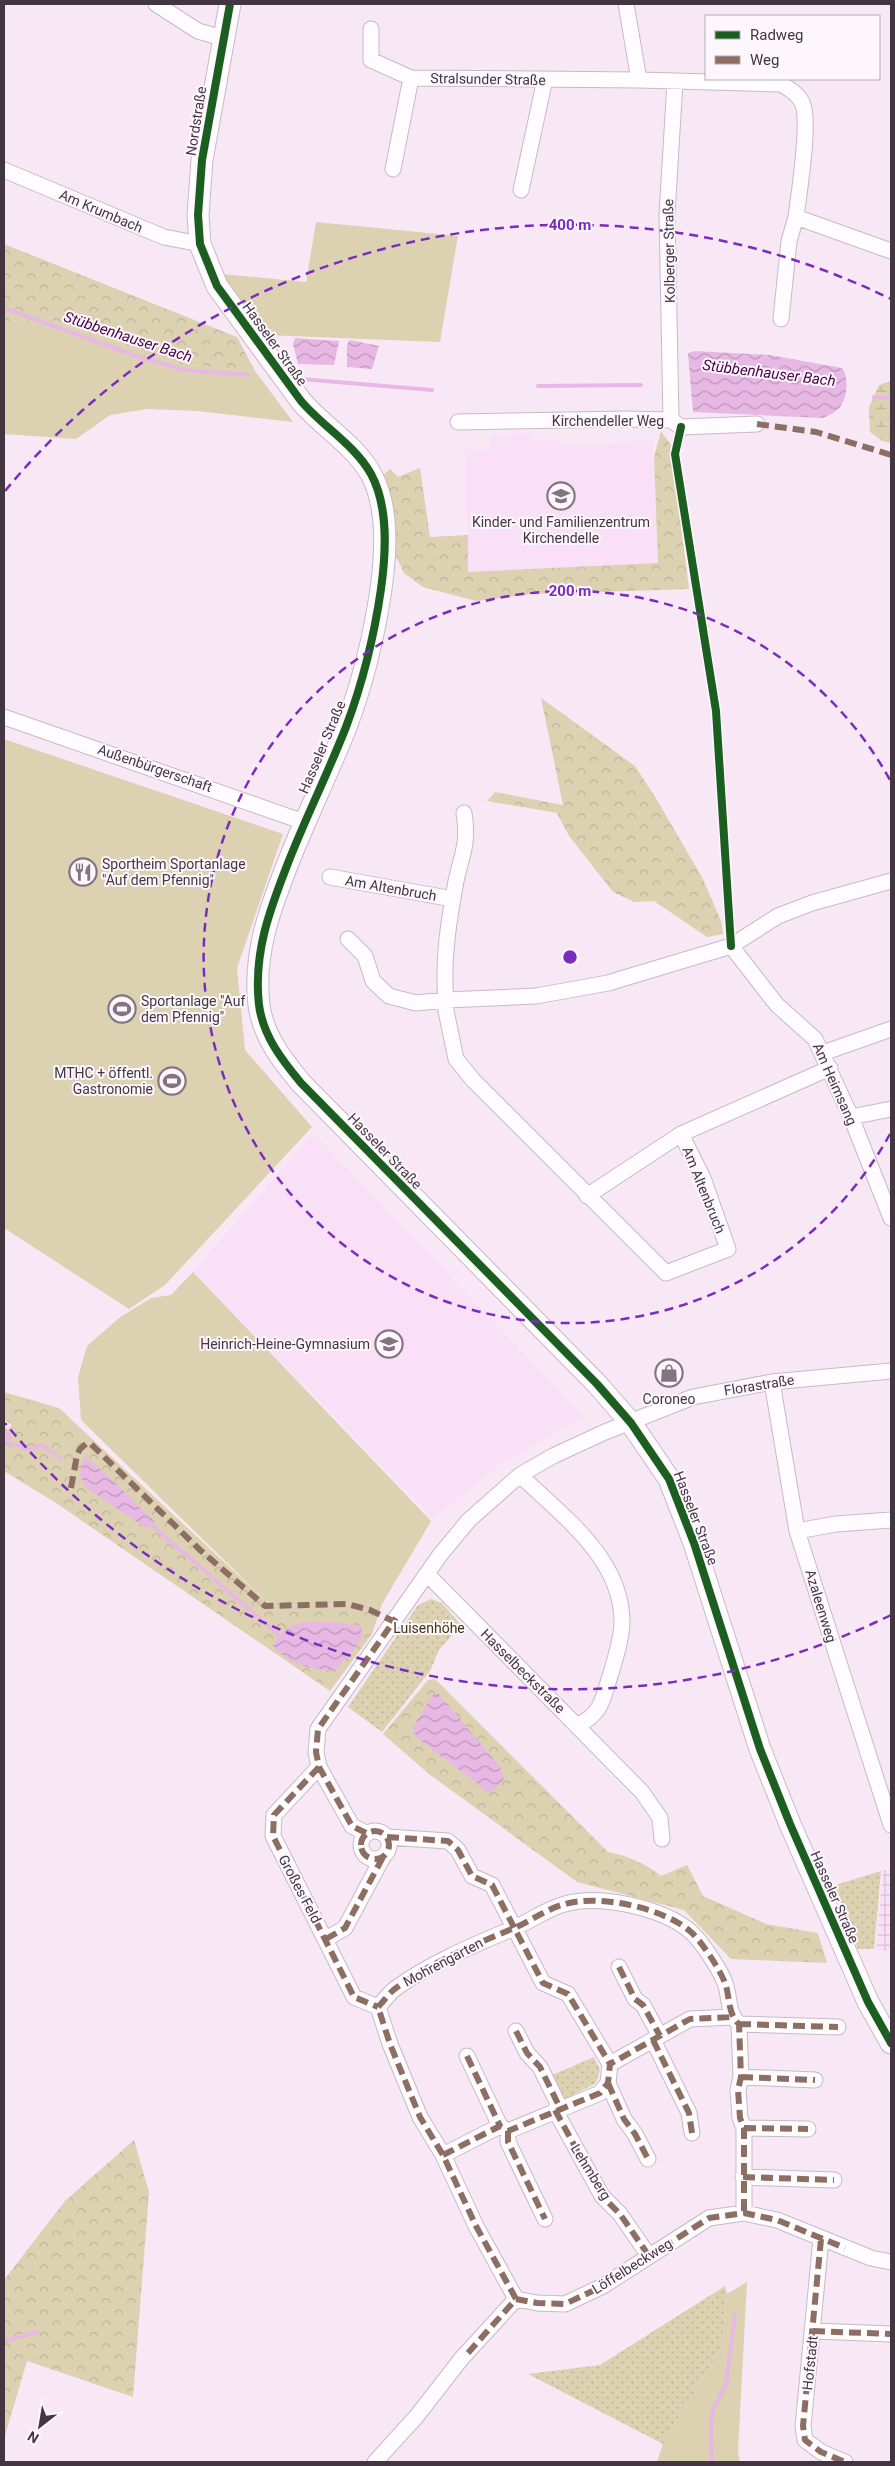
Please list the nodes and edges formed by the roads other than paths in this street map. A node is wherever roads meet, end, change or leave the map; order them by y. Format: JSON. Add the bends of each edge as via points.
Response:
{"nodes":[{"id":1,"x":156,"y":4,"type":"edge"},
{"id":2,"x":230,"y":4,"type":"edge"},
{"id":3,"x":626,"y":4,"type":"edge"},
{"id":4,"x":371,"y":29,"type":"dead end"},
{"id":5,"x":222,"y":38,"type":"junction"},
{"id":6,"x":411,"y":78,"type":"junction"},
{"id":7,"x":545,"y":80,"type":"junction"},
{"id":8,"x":639,"y":80,"type":"junction"},
{"id":9,"x":675,"y":82,"type":"junction"},
{"id":10,"x":393,"y":169,"type":"dead end"},
{"id":11,"x":4,"y":170,"type":"edge"},
{"id":12,"x":521,"y":190,"type":"dead end"},
{"id":13,"x":796,"y":217,"type":"junction"},
{"id":14,"x":200,"y":244,"type":"junction"},
{"id":15,"x":891,"y":251,"type":"edge"},
{"id":16,"x":781,"y":320,"type":"dead end"},
{"id":17,"x":671,"y":420,"type":"junction"},
{"id":18,"x":458,"y":422,"type":"dead end"},
{"id":19,"x":757,"y":424,"type":"dead end"},
{"id":20,"x":4,"y":717,"type":"edge"},
{"id":21,"x":464,"y":813,"type":"dead end"},
{"id":22,"x":304,"y":822,"type":"junction"},
{"id":23,"x":330,"y":877,"type":"dead end"},
{"id":24,"x":891,"y":881,"type":"edge"},
{"id":25,"x":453,"y":899,"type":"junction"},
{"id":26,"x":348,"y":939,"type":"dead end"},
{"id":27,"x":731,"y":946,"type":"junction"},
{"id":28,"x":446,"y":1000,"type":"junction"},
{"id":29,"x":891,"y":1029,"type":"edge"},
{"id":30,"x":823,"y":1053,"type":"junction"},
{"id":31,"x":830,"y":1068,"type":"junction"},
{"id":32,"x":891,"y":1110,"type":"edge"},
{"id":33,"x":851,"y":1117,"type":"junction"},
{"id":34,"x":680,"y":1134,"type":"junction"},
{"id":35,"x":587,"y":1196,"type":"junction"},
{"id":36,"x":891,"y":1218,"type":"edge"},
{"id":37,"x":891,"y":1371,"type":"edge"},
{"id":38,"x":772,"y":1382,"type":"junction"},
{"id":39,"x":632,"y":1423,"type":"junction"},
{"id":40,"x":520,"y":1475,"type":"junction"},
{"id":41,"x":891,"y":1520,"type":"edge"},
{"id":42,"x":797,"y":1531,"type":"junction"},
{"id":43,"x":427,"y":1574,"type":"junction"},
{"id":44,"x":578,"y":1725,"type":"junction"},
{"id":45,"x":319,"y":1767,"type":"junction"},
{"id":46,"x":885,"y":1788,"type":"edge"},
{"id":47,"x":891,"y":1825,"type":"edge"},
{"id":48,"x":366,"y":1833,"type":"junction"},
{"id":49,"x":386,"y":1837,"type":"junction"},
{"id":50,"x":662,"y":1839,"type":"dead end"},
{"id":51,"x":383,"y":1857,"type":"junction"},
{"id":52,"x":515,"y":1928,"type":"junction"},
{"id":53,"x":326,"y":1939,"type":"junction"},
{"id":54,"x":619,"y":1967,"type":"dead end"},
{"id":55,"x":378,"y":2007,"type":"junction"},
{"id":56,"x":736,"y":2021,"type":"junction"},
{"id":57,"x":838,"y":2027,"type":"dead end"},
{"id":58,"x":516,"y":2031,"type":"dead end"},
{"id":59,"x":656,"y":2038,"type":"junction"},
{"id":60,"x":891,"y":2043,"type":"edge"},
{"id":61,"x":467,"y":2056,"type":"dead end"},
{"id":62,"x":610,"y":2064,"type":"junction"},
{"id":63,"x":741,"y":2078,"type":"junction"},
{"id":64,"x":815,"y":2080,"type":"dead end"},
{"id":65,"x":608,"y":2083,"type":"junction"},
{"id":66,"x":558,"y":2110,"type":"junction"},
{"id":67,"x":504,"y":2128,"type":"junction"},
{"id":68,"x":744,"y":2128,"type":"junction"},
{"id":69,"x":808,"y":2129,"type":"dead end"},
{"id":70,"x":692,"y":2133,"type":"dead end"},
{"id":71,"x":443,"y":2155,"type":"junction"},
{"id":72,"x":648,"y":2159,"type":"dead end"},
{"id":73,"x":743,"y":2177,"type":"junction"},
{"id":74,"x":834,"y":2180,"type":"dead end"},
{"id":75,"x":744,"y":2213,"type":"junction"},
{"id":76,"x":545,"y":2219,"type":"dead end"},
{"id":77,"x":821,"y":2239,"type":"junction"},
{"id":78,"x":649,"y":2256,"type":"junction"},
{"id":79,"x":891,"y":2262,"type":"edge"},
{"id":80,"x":516,"y":2299,"type":"junction"},
{"id":81,"x":813,"y":2331,"type":"junction"},
{"id":82,"x":891,"y":2334,"type":"edge"},
{"id":83,"x":374,"y":2462,"type":"edge"},
{"id":84,"x":846,"y":2462,"type":"edge"}],
"edges":[{"from":1,"to":5,"type":"street","via":[[198,31]]},
{"from":2,"to":5,"type":"main road","name":"Nordstraße"},
{"from":3,"to":8,"type":"street"},
{"from":4,"to":6,"type":"street","name":"Stralsunder Straße","via":[[372,60]]},
{"from":5,"to":14,"type":"main road","name":"Nordstraße","via":[[202,160],[198,215]]},
{"from":6,"to":7,"type":"street","name":"Stralsunder Straße"},
{"from":6,"to":10,"type":"street"},
{"from":7,"to":8,"type":"street","name":"Stralsunder Straße"},
{"from":7,"to":12,"type":"street"},
{"from":8,"to":9,"type":"street","name":"Stralsunder Straße"},
{"from":9,"to":13,"type":"street","name":"Stralsunder Straße","via":[[781,84],[794,92],[803,104],[806,122]]},
{"from":9,"to":17,"type":"street","name":"Kolberger Straße","via":[[667,214]]},
{"from":11,"to":14,"type":"street","name":"Am Krumbach","via":[[164,237]]},
{"from":13,"to":15,"type":"street"},
{"from":13,"to":16,"type":"street","name":"Stralsunder Straße","via":[[789,241]]},
{"from":14,"to":22,"type":"main road","name":"Hasseler Straße","via":[[218,286],[301,401],[364,463],[377,488],[383,518],[384,568],[371,648],[350,714]]},
{"from":17,"to":18,"type":"street","name":"Kirchendeller Weg"},
{"from":17,"to":19,"type":"street","name":"Kirchendeller Weg","via":[[681,427]]},
{"from":20,"to":22,"type":"street","name":"Außenbürgerschaft"},
{"from":21,"to":25,"type":"street","name":"Am Altenbruch","via":[[466,848]]},
{"from":22,"to":39,"type":"main road","name":"Hasseler Straße","via":[[266,922],[259,950],[259,1005],[269,1038],[301,1083]]},
{"from":23,"to":25,"type":"street","name":"Am Altenbruch"},
{"from":24,"to":27,"type":"street","via":[[778,916]]},
{"from":25,"to":28,"type":"street","name":"Am Altenbruch","via":[[443,973]]},
{"from":26,"to":28,"type":"street","via":[[365,956],[373,981],[389,996],[416,1003]]},
{"from":27,"to":28,"type":"street","via":[[608,983],[536,996]]},
{"from":27,"to":30,"type":"street","name":"Am Heimsang","via":[[777,1005],[815,1039]]},
{"from":28,"to":35,"type":"street","name":"Am Altenbruch","via":[[456,1059]]},
{"from":29,"to":30,"type":"street"},
{"from":30,"to":31,"type":"street","name":"Am Heimsang"},
{"from":31,"to":33,"type":"street","name":"Am Heimsang"},
{"from":31,"to":34,"type":"street","name":"Am Altenbruch"},
{"from":32,"to":33,"type":"street"},
{"from":33,"to":36,"type":"street","name":"Am Heimsang"},
{"from":34,"to":35,"type":"street","name":"Am Altenbruch"},
{"from":34,"to":35,"type":"street","name":"Am Altenbruch","via":[[703,1178],[728,1249],[666,1274]]},
{"from":37,"to":38,"type":"street","name":"Florastraße"},
{"from":38,"to":39,"type":"street","name":"Florastraße","via":[[693,1397]]},
{"from":38,"to":42,"type":"street","name":"Azaleenweg"},
{"from":39,"to":40,"type":"street","via":[[553,1456]]},
{"from":39,"to":60,"type":"main road","name":"Hasseler Straße","via":[[669,1479],[694,1543],[760,1749],[868,2002]]},
{"from":40,"to":43,"type":"street","via":[[469,1520]]},
{"from":40,"to":44,"type":"street","via":[[595,1550],[617,1587],[622,1622],[612,1667],[597,1711]]},
{"from":41,"to":42,"type":"street"},
{"from":42,"to":46,"type":"street","name":"Azaleenweg"},
{"from":43,"to":44,"type":"street","name":"Hasselbeckstraße"},
{"from":43,"to":45,"type":"street","via":[[318,1729],[316,1752]]},
{"from":44,"to":50,"type":"street","name":"Hasselbeckstraße","via":[[642,1792],[660,1818]]},
{"from":45,"to":48,"type":"street","via":[[352,1826]]},
{"from":45,"to":53,"type":"street","name":"Großes Feld","via":[[274,1816],[273,1836]]},
{"from":46,"to":47,"type":"street","name":"Azaleenweg"},
{"from":48,"to":49,"type":"street","via":[[377,1830]]},
{"from":48,"to":51,"type":"street","via":[[360,1842],[363,1853],[372,1859]]},
{"from":49,"to":51,"type":"street","via":[[389,1847]]},
{"from":49,"to":52,"type":"street","via":[[448,1841],[458,1850],[472,1876],[492,1885]]},
{"from":51,"to":53,"type":"street","via":[[345,1928]]},
{"from":52,"to":55,"type":"street","name":"Mohrengarten","via":[[471,1945],[395,1988]]},
{"from":52,"to":56,"type":"street","name":"Mohrengarten","via":[[565,1904],[597,1900],[641,1908],[668,1918],[691,1932],[710,1958],[726,1984]]},
{"from":52,"to":62,"type":"street","via":[[542,1983],[568,1994]]},
{"from":53,"to":55,"type":"street","name":"Großes Feld","via":[[354,1997]]},
{"from":54,"to":59,"type":"street","via":[[634,1999],[643,2005]]},
{"from":55,"to":71,"type":"street","via":[[420,2117]]},
{"from":56,"to":57,"type":"street"},
{"from":56,"to":59,"type":"street","via":[[690,2019]]},
{"from":56,"to":63,"type":"street","name":"Mohrengarten"},
{"from":58,"to":66,"type":"street","name":"Lehmberg","via":[[527,2053],[540,2067]]},
{"from":59,"to":62,"type":"street"},
{"from":59,"to":70,"type":"street","via":[[689,2113]]},
{"from":61,"to":67,"type":"street"},
{"from":62,"to":65,"type":"street"},
{"from":63,"to":64,"type":"street"},
{"from":63,"to":68,"type":"street","name":"Mohrengarten","via":[[738,2090]]},
{"from":65,"to":66,"type":"street","via":[[600,2093]]},
{"from":65,"to":72,"type":"street"},
{"from":66,"to":67,"type":"street"},
{"from":66,"to":78,"type":"street","name":"Lehmberg","via":[[602,2196],[620,2214]]},
{"from":67,"to":71,"type":"street"},
{"from":67,"to":76,"type":"street"},
{"from":68,"to":69,"type":"street"},
{"from":68,"to":73,"type":"street","name":"Mohrengarten"},
{"from":71,"to":80,"type":"street","via":[[476,2226]]},
{"from":73,"to":74,"type":"street"},
{"from":73,"to":75,"type":"street","name":"Mohrengarten"},
{"from":75,"to":77,"type":"street","name":"Löffelbeckweg","via":[[777,2220]]},
{"from":75,"to":78,"type":"street","name":"Löffelbeckweg","via":[[708,2218]]},
{"from":77,"to":79,"type":"street","name":"Löffelbeckweg"},
{"from":77,"to":81,"type":"street","name":"Hofstadt"},
{"from":78,"to":80,"type":"street","name":"Löffelbeckweg","via":[[603,2286],[566,2304],[537,2304]]},
{"from":80,"to":83,"type":"street"},
{"from":81,"to":82,"type":"street"},
{"from":81,"to":84,"type":"street","name":"Hofstadt","via":[[803,2426],[805,2440],[820,2452]]}]}
